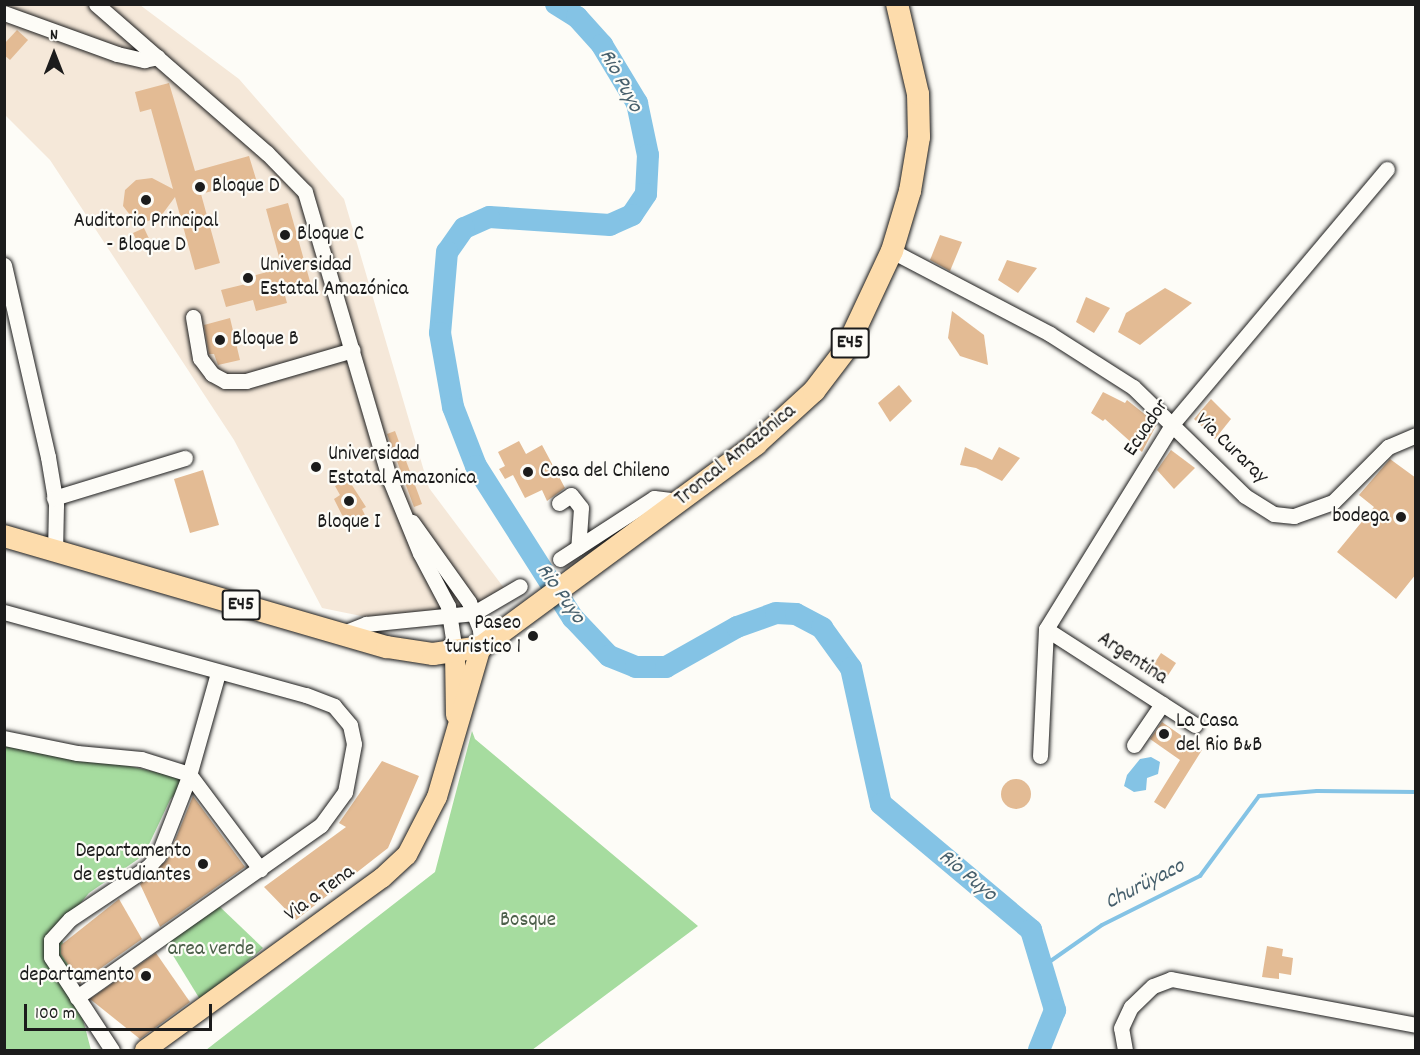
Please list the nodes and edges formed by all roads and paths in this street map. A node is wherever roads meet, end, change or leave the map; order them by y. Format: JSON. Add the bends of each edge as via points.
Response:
{"nodes":[{"id":1,"x":96,"y":4,"type":"edge"},
{"id":2,"x":897,"y":4,"type":"edge"},
{"id":3,"x":4,"y":13,"type":"edge"},
{"id":4,"x":158,"y":57,"type":"junction"},
{"id":5,"x":1387,"y":169,"type":"dead end"},
{"id":6,"x":892,"y":251,"type":"junction"},
{"id":7,"x":4,"y":265,"type":"edge"},
{"id":8,"x":193,"y":317,"type":"dead end"},
{"id":9,"x":353,"y":350,"type":"junction"},
{"id":10,"x":1173,"y":423,"type":"junction"},
{"id":11,"x":1415,"y":432,"type":"edge"},
{"id":12,"x":185,"y":458,"type":"dead end"},
{"id":13,"x":54,"y":498,"type":"junction"},
{"id":14,"x":679,"y":501,"type":"junction"},
{"id":15,"x":558,"y":503,"type":"dead end"},
{"id":16,"x":405,"y":512,"type":"junction"},
{"id":17,"x":4,"y":536,"type":"edge"},
{"id":18,"x":578,"y":547,"type":"junction"},
{"id":19,"x":55,"y":550,"type":"junction"},
{"id":20,"x":560,"y":559,"type":"dead end"},
{"id":21,"x":520,"y":586,"type":"dead end"},
{"id":22,"x":4,"y":612,"type":"edge"},
{"id":23,"x":474,"y":613,"type":"junction"},
{"id":24,"x":452,"y":618,"type":"junction"},
{"id":25,"x":1046,"y":629,"type":"junction"},
{"id":26,"x":341,"y":634,"type":"junction"},
{"id":27,"x":481,"y":647,"type":"junction"},
{"id":28,"x":456,"y":652,"type":"junction"},
{"id":29,"x":218,"y":673,"type":"junction"},
{"id":30,"x":1162,"y":704,"type":"junction"},
{"id":31,"x":1195,"y":725,"type":"dead end"},
{"id":32,"x":457,"y":726,"type":"junction"},
{"id":33,"x":4,"y":738,"type":"edge"},
{"id":34,"x":1134,"y":745,"type":"dead end"},
{"id":35,"x":1040,"y":756,"type":"dead end"},
{"id":36,"x":189,"y":774,"type":"junction"},
{"id":37,"x":260,"y":869,"type":"junction"},
{"id":38,"x":76,"y":997,"type":"junction"},
{"id":39,"x":1416,"y":1025,"type":"edge"},
{"id":40,"x":112,"y":1050,"type":"edge"},
{"id":41,"x":145,"y":1050,"type":"edge"},
{"id":42,"x":1125,"y":1050,"type":"edge"}],
"edges":[{"from":1,"to":4,"type":"street"},
{"from":2,"to":6,"type":"highway","name":"Troncal Amazónica","number":"E45","via":[[918,94],[919,137],[910,191]]},
{"from":3,"to":4,"type":"street","via":[[117,54],[144,60]]},
{"from":4,"to":9,"type":"street","via":[[288,172],[304,192]]},
{"from":5,"to":10,"type":"street","name":"Ecuador"},
{"from":6,"to":10,"type":"street","name":"Via Curaray","via":[[1050,334],[1133,387]]},
{"from":6,"to":14,"type":"highway","name":"Troncal Amazónica","number":"E45","via":[[856,332],[834,367],[770,433]]},
{"from":7,"to":13,"type":"street"},
{"from":8,"to":9,"type":"street","via":[[200,358],[212,374],[225,381],[246,381]]},
{"from":9,"to":16,"type":"street","via":[[390,480]]},
{"from":10,"to":11,"type":"street","name":"Via Curaray","via":[[1245,496],[1274,514],[1294,516],[1333,502],[1388,447]]},
{"from":10,"to":25,"type":"street","name":"Ecuador"},
{"from":12,"to":13,"type":"street"},
{"from":13,"to":19,"type":"street"},
{"from":14,"to":18,"type":"street","via":[[654,498]]},
{"from":14,"to":27,"type":"highway","name":"Troncal Amazónica","number":"E45"},
{"from":15,"to":18,"type":"street","via":[[572,495],[581,508]]},
{"from":16,"to":23,"type":"street","via":[[432,546]]},
{"from":16,"to":24,"type":"street","via":[[420,554]]},
{"from":17,"to":19,"type":"highway","number":"E45"},
{"from":18,"to":20,"type":"street"},
{"from":19,"to":26,"type":"highway","number":"E45"},
{"from":21,"to":23,"type":"street"},
{"from":22,"to":29,"type":"street"},
{"from":23,"to":24,"type":"street"},
{"from":23,"to":27,"type":"street"},
{"from":24,"to":26,"type":"street","via":[[366,624]]},
{"from":24,"to":28,"type":"street"},
{"from":25,"to":30,"type":"street","name":"Argentina"},
{"from":25,"to":35,"type":"street","name":"Ecuador"},
{"from":26,"to":28,"type":"highway","number":"E45","via":[[419,652]]},
{"from":27,"to":28,"type":"highway","number":"E45"},
{"from":27,"to":32,"type":"main road","name":"Via a Tena"},
{"from":28,"to":32,"type":"main road","name":"Via a Tena","via":[[453,681]]},
{"from":29,"to":36,"type":"street"},
{"from":29,"to":37,"type":"street","via":[[306,694],[334,706],[350,725],[354,744],[345,792],[321,825]]},
{"from":30,"to":31,"type":"street","name":"Argentina"},
{"from":30,"to":34,"type":"street"},
{"from":32,"to":41,"type":"main road","name":"Via a Tena","via":[[437,797],[407,855],[365,891]]},
{"from":33,"to":36,"type":"street","via":[[77,753],[141,759]]},
{"from":36,"to":37,"type":"street"},
{"from":36,"to":38,"type":"street","via":[[158,856],[148,867],[70,919],[51,940],[51,957]]},
{"from":37,"to":38,"type":"street"},
{"from":38,"to":40,"type":"street"},
{"from":39,"to":42,"type":"street","via":[[1171,979],[1153,986],[1131,1007],[1121,1028]]}]}
